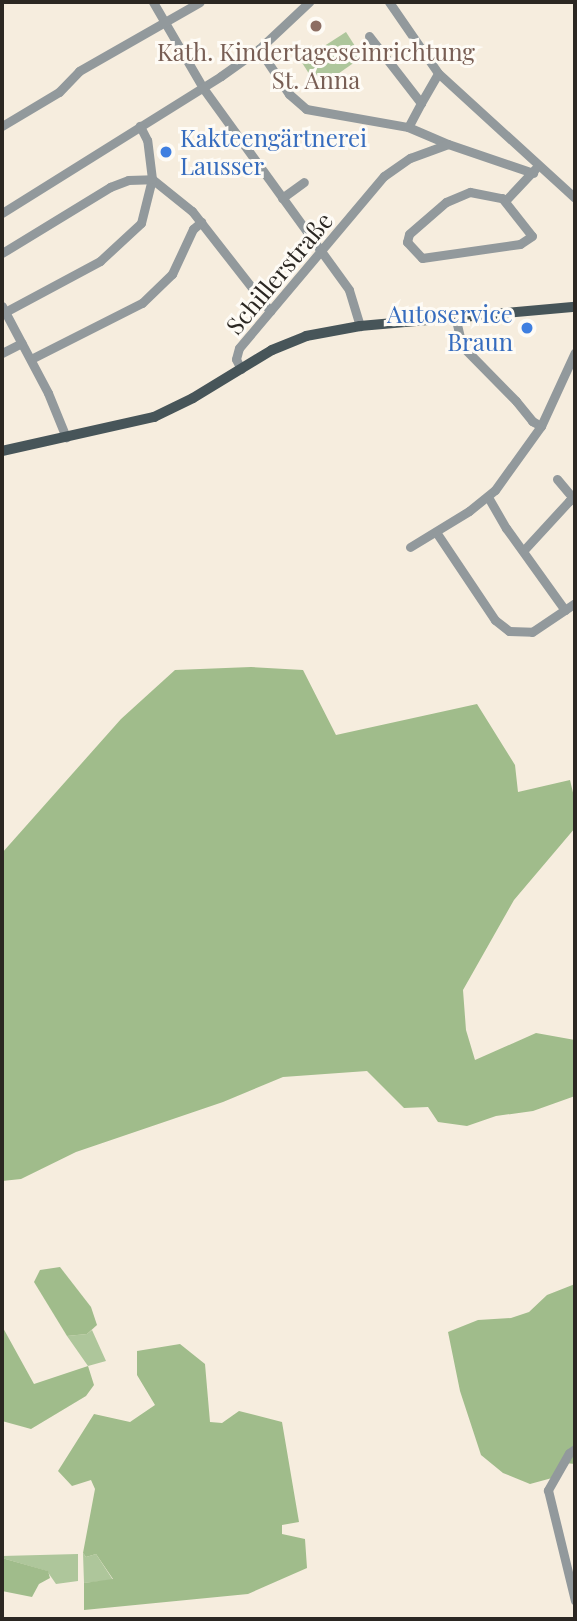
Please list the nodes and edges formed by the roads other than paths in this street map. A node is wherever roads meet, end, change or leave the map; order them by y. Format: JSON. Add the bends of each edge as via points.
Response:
{"nodes":[{"id":1,"x":153,"y":2,"type":"edge"},
{"id":2,"x":200,"y":2,"type":"edge"},
{"id":3,"x":310,"y":2,"type":"edge"},
{"id":4,"x":389,"y":2,"type":"edge"},
{"id":5,"x":164,"y":22,"type":"junction"},
{"id":6,"x":369,"y":36,"type":"dead end"},
{"id":7,"x":259,"y":49,"type":"junction"},
{"id":8,"x":438,"y":73,"type":"junction"},
{"id":9,"x":203,"y":88,"type":"junction"},
{"id":10,"x":421,"y":103,"type":"junction"},
{"id":11,"x":2,"y":125,"type":"edge"},
{"id":12,"x":140,"y":126,"type":"junction"},
{"id":13,"x":408,"y":127,"type":"junction"},
{"id":14,"x":448,"y":144,"type":"junction"},
{"id":15,"x":540,"y":163,"type":"junction"},
{"id":16,"x":533,"y":173,"type":"junction"},
{"id":17,"x":152,"y":179,"type":"junction"},
{"id":18,"x":304,"y":182,"type":"dead end"},
{"id":19,"x":282,"y":198,"type":"junction"},
{"id":20,"x":575,"y":198,"type":"edge"},
{"id":21,"x":505,"y":201,"type":"junction"},
{"id":22,"x":2,"y":213,"type":"edge"},
{"id":23,"x":201,"y":222,"type":"junction"},
{"id":24,"x":321,"y":252,"type":"junction"},
{"id":25,"x":2,"y":253,"type":"edge"},
{"id":26,"x":575,"y":307,"type":"edge"},
{"id":27,"x":3,"y":309,"type":"edge"},
{"id":28,"x":270,"y":311,"type":"junction"},
{"id":29,"x":456,"y":320,"type":"junction"},
{"id":30,"x":360,"y":326,"type":"junction"},
{"id":31,"x":22,"y":343,"type":"junction"},
{"id":32,"x":575,"y":352,"type":"edge"},
{"id":33,"x":2,"y":353,"type":"edge"},
{"id":34,"x":31,"y":359,"type":"junction"},
{"id":35,"x":241,"y":369,"type":"junction"},
{"id":36,"x":541,"y":426,"type":"junction"},
{"id":37,"x":66,"y":437,"type":"junction"},
{"id":38,"x":2,"y":451,"type":"edge"},
{"id":39,"x":557,"y":480,"type":"dead end"},
{"id":40,"x":488,"y":497,"type":"junction"},
{"id":41,"x":575,"y":498,"type":"edge"},
{"id":42,"x":436,"y":532,"type":"junction"},
{"id":43,"x":410,"y":547,"type":"dead end"},
{"id":44,"x":523,"y":551,"type":"junction"},
{"id":45,"x":575,"y":603,"type":"edge"},
{"id":46,"x":565,"y":610,"type":"junction"},
{"id":47,"x":575,"y":1449,"type":"edge"},
{"id":48,"x":575,"y":1601,"type":"edge"}],
"edges":[{"from":1,"to":5,"type":"street"},
{"from":2,"to":5,"type":"street"},
{"from":3,"to":7,"type":"street"},
{"from":4,"to":8,"type":"street"},
{"from":5,"to":9,"type":"street"},
{"from":5,"to":11,"type":"street","via":[[79,71],[59,92]]},
{"from":6,"to":10,"type":"street"},
{"from":7,"to":9,"type":"street"},
{"from":7,"to":13,"type":"street","via":[[301,107]]},
{"from":8,"to":10,"type":"street"},
{"from":8,"to":15,"type":"street"},
{"from":9,"to":12,"type":"street"},
{"from":9,"to":19,"type":"street"},
{"from":10,"to":13,"type":"street"},
{"from":12,"to":17,"type":"street","via":[[147,140]]},
{"from":12,"to":22,"type":"street"},
{"from":13,"to":14,"type":"street"},
{"from":14,"to":16,"type":"street"},
{"from":14,"to":24,"type":"street","name":"Schillerstraße","via":[[410,158],[384,176]]},
{"from":15,"to":16,"type":"street"},
{"from":15,"to":20,"type":"street"},
{"from":16,"to":21,"type":"street"},
{"from":17,"to":23,"type":"street"},
{"from":17,"to":25,"type":"street","via":[[128,180],[110,187]]},
{"from":17,"to":27,"type":"street","via":[[141,223],[117,248],[74,276]]},
{"from":18,"to":19,"type":"street"},
{"from":19,"to":24,"type":"street"},
{"from":21,"to":21,"type":"street","via":[[470,192],[453,197],[409,234],[407,242],[426,259],[525,242],[532,233]]},
{"from":23,"to":28,"type":"street"},
{"from":23,"to":34,"type":"street","via":[[193,229],[172,274],[150,297]]},
{"from":24,"to":28,"type":"street","name":"Schillerstraße"},
{"from":24,"to":30,"type":"street","via":[[349,290]]},
{"from":26,"to":29,"type":"main road"},
{"from":27,"to":31,"type":"street"},
{"from":28,"to":35,"type":"street","name":"Schillerstraße","via":[[237,353]]},
{"from":29,"to":30,"type":"main road"},
{"from":29,"to":36,"type":"street","via":[[462,346]]},
{"from":30,"to":35,"type":"main road","via":[[306,336]]},
{"from":31,"to":33,"type":"street"},
{"from":31,"to":34,"type":"street"},
{"from":32,"to":36,"type":"street"},
{"from":34,"to":37,"type":"street"},
{"from":35,"to":37,"type":"main road","via":[[155,416]]},
{"from":36,"to":40,"type":"street"},
{"from":37,"to":38,"type":"main road"},
{"from":39,"to":41,"type":"street"},
{"from":40,"to":42,"type":"street"},
{"from":40,"to":44,"type":"street"},
{"from":41,"to":44,"type":"street"},
{"from":42,"to":43,"type":"street"},
{"from":42,"to":46,"type":"street","via":[[495,620],[509,631],[532,632]]},
{"from":44,"to":46,"type":"street"},
{"from":45,"to":46,"type":"street"},
{"from":47,"to":48,"type":"street","via":[[548,1490]]}]}
